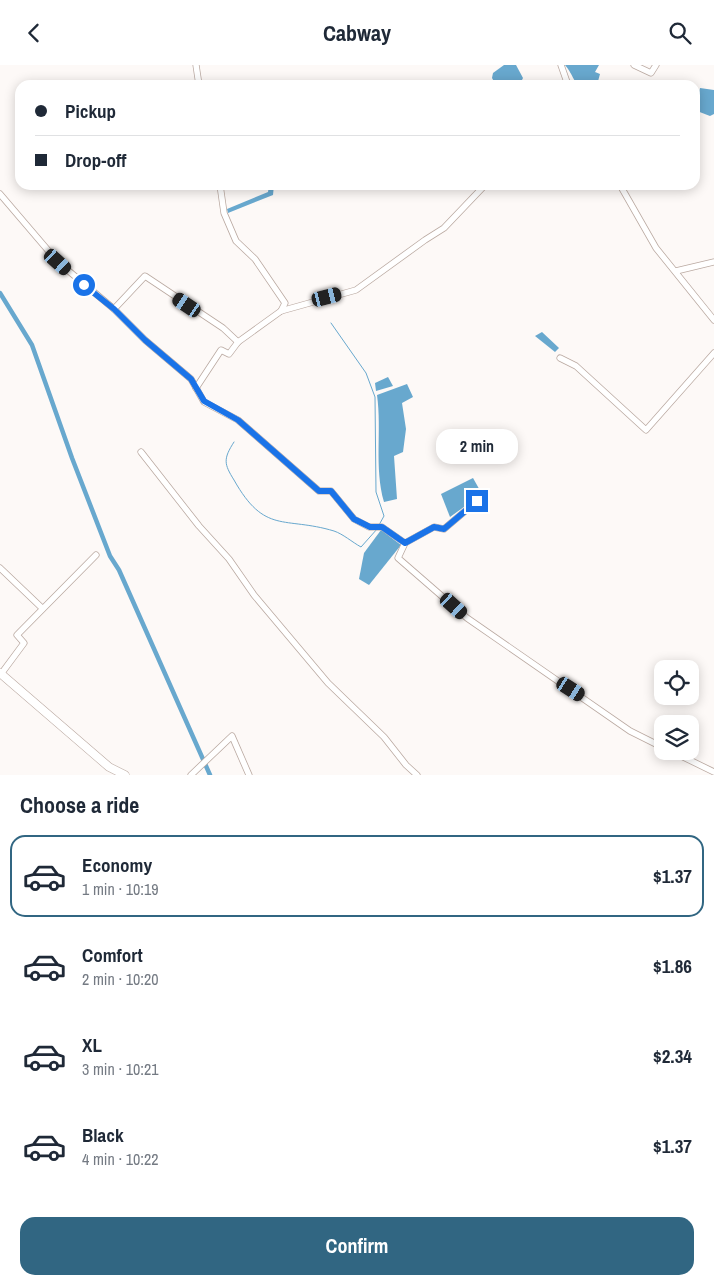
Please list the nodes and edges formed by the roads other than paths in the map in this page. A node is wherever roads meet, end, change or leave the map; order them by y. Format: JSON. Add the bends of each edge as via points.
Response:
{"nodes":[{"id":1,"x":196,"y":65,"type":"edge"},
{"id":2,"x":561,"y":65,"type":"edge"},
{"id":3,"x":634,"y":65,"type":"edge"},
{"id":4,"x":656,"y":65,"type":"edge"},
{"id":5,"x":198,"y":80,"type":"edge"},
{"id":6,"x":566,"y":80,"type":"edge"},
{"id":7,"x":221,"y":190,"type":"edge"},
{"id":8,"x":480,"y":190,"type":"edge"},
{"id":9,"x":623,"y":190,"type":"edge"},
{"id":10,"x":0,"y":194,"type":"edge"},
{"id":11,"x":714,"y":262,"type":"edge"},
{"id":12,"x":676,"y":271,"type":"junction"},
{"id":13,"x":114,"y":309,"type":"junction"},
{"id":14,"x":281,"y":311,"type":"junction"},
{"id":15,"x":714,"y":319,"type":"edge"},
{"id":16,"x":238,"y":342,"type":"junction"},
{"id":17,"x":714,"y":353,"type":"edge"},
{"id":18,"x":560,"y":357,"type":"dead end"},
{"id":19,"x":196,"y":388,"type":"junction"},
{"id":20,"x":141,"y":452,"type":"dead end"},
{"id":21,"x":477,"y":501,"type":"dead end"},
{"id":22,"x":405,"y":543,"type":"junction"},
{"id":23,"x":96,"y":555,"type":"dead end"},
{"id":24,"x":0,"y":568,"type":"edge"},
{"id":25,"x":42,"y":608,"type":"junction"},
{"id":26,"x":1,"y":673,"type":"edge"},
{"id":27,"x":654,"y":743,"type":"edge"},
{"id":28,"x":689,"y":760,"type":"edge"},
{"id":29,"x":714,"y":772,"type":"edge"},
{"id":30,"x":125,"y":775,"type":"edge"},
{"id":31,"x":191,"y":775,"type":"edge"},
{"id":32,"x":249,"y":775,"type":"edge"},
{"id":33,"x":417,"y":775,"type":"edge"}],
"edges":[{"from":1,"to":5,"type":"street"},
{"from":2,"to":6,"type":"street"},
{"from":3,"to":4,"type":"street","via":[[651,73]]},
{"from":7,"to":14,"type":"street","via":[[224,213],[236,241],[270,278],[285,303]]},
{"from":8,"to":14,"type":"street","via":[[444,228],[356,290]]},
{"from":9,"to":12,"type":"street","via":[[656,248]]},
{"from":10,"to":13,"type":"street","via":[[58,262]]},
{"from":11,"to":12,"type":"street"},
{"from":12,"to":15,"type":"street"},
{"from":13,"to":16,"type":"street","via":[[145,276],[223,328]]},
{"from":13,"to":19,"type":"street","via":[[191,379]]},
{"from":14,"to":16,"type":"street"},
{"from":16,"to":19,"type":"street","via":[[229,354],[221,351]]},
{"from":17,"to":18,"type":"street","via":[[646,430],[576,366]]},
{"from":19,"to":22,"type":"street","via":[[204,401],[238,420],[319,491],[331,491],[354,519],[370,527],[382,527]]},
{"from":20,"to":33,"type":"street","via":[[328,683],[384,737]]},
{"from":21,"to":22,"type":"street","via":[[444,529],[434,527]]},
{"from":22,"to":27,"type":"street","via":[[398,558],[467,618],[630,731]]},
{"from":23,"to":25,"type":"street"},
{"from":24,"to":25,"type":"street"},
{"from":25,"to":26,"type":"street","via":[[17,635],[24,643]]},
{"from":26,"to":30,"type":"street","via":[[109,767]]},
{"from":28,"to":29,"type":"street"},
{"from":31,"to":32,"type":"street","via":[[232,736]]}]}
